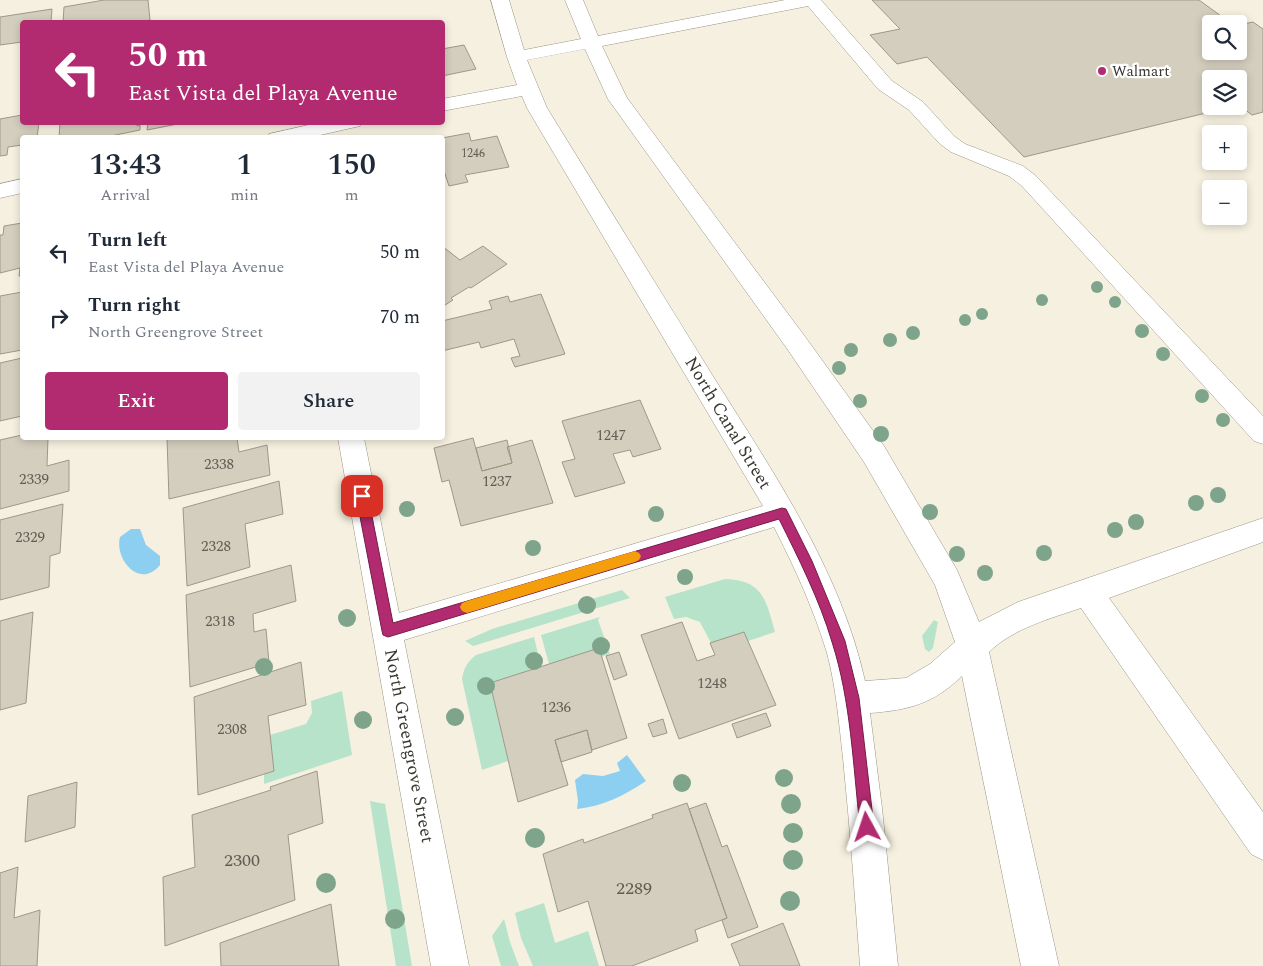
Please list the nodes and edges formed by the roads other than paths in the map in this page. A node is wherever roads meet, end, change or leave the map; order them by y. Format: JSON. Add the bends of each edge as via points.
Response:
{"nodes":[{"id":1,"x":500,"y":0,"type":"edge"},
{"id":2,"x":574,"y":0,"type":"edge"},
{"id":3,"x":812,"y":0,"type":"edge"},
{"id":4,"x":591,"y":42,"type":"junction"},
{"id":5,"x":516,"y":57,"type":"junction"},
{"id":6,"x":527,"y":89,"type":"junction"},
{"id":7,"x":445,"y":104,"type":"edge"},
{"id":8,"x":339,"y":125,"type":"edge"},
{"id":9,"x":290,"y":135,"type":"edge"},
{"id":10,"x":20,"y":186,"type":"edge"},
{"id":11,"x":0,"y":191,"type":"edge"},
{"id":12,"x":1263,"y":433,"type":"edge"},
{"id":13,"x":351,"y":440,"type":"edge"},
{"id":14,"x":782,"y":513,"type":"junction"},
{"id":15,"x":1263,"y":530,"type":"edge"},
{"id":16,"x":1088,"y":592,"type":"junction"},
{"id":17,"x":388,"y":631,"type":"junction"},
{"id":18,"x":972,"y":647,"type":"junction"},
{"id":19,"x":852,"y":698,"type":"junction"},
{"id":20,"x":1263,"y":842,"type":"edge"},
{"id":21,"x":450,"y":966,"type":"edge"},
{"id":22,"x":879,"y":966,"type":"edge"},
{"id":23,"x":1040,"y":966,"type":"edge"}],
"edges":[{"from":1,"to":5,"type":"street","name":"North Canal Street"},
{"from":2,"to":4,"type":"street"},
{"from":3,"to":4,"type":"street"},
{"from":3,"to":12,"type":"street","via":[[885,85],[910,102],[947,140],[958,148],[1016,171],[1028,181]]},
{"from":4,"to":5,"type":"street"},
{"from":4,"to":18,"type":"street","via":[[626,111],[874,454],[947,578]]},
{"from":5,"to":6,"type":"street","name":"North Canal Street"},
{"from":6,"to":7,"type":"street"},
{"from":6,"to":14,"type":"street","name":"North Canal Street"},
{"from":8,"to":9,"type":"street"},
{"from":10,"to":11,"type":"street"},
{"from":13,"to":17,"type":"street","name":"North Greengrove Street"},
{"from":14,"to":17,"type":"street"},
{"from":14,"to":19,"type":"street","name":"North Canal Street","via":[[806,561],[838,641]]},
{"from":15,"to":16,"type":"street"},
{"from":16,"to":18,"type":"street","via":[[1018,616],[985,635]]},
{"from":16,"to":20,"type":"street"},
{"from":17,"to":21,"type":"street","name":"North Greengrove Street"},
{"from":18,"to":19,"type":"street","via":[[941,675],[912,692]]},
{"from":18,"to":23,"type":"street"},
{"from":19,"to":22,"type":"street","name":"North Canal Street"}]}
